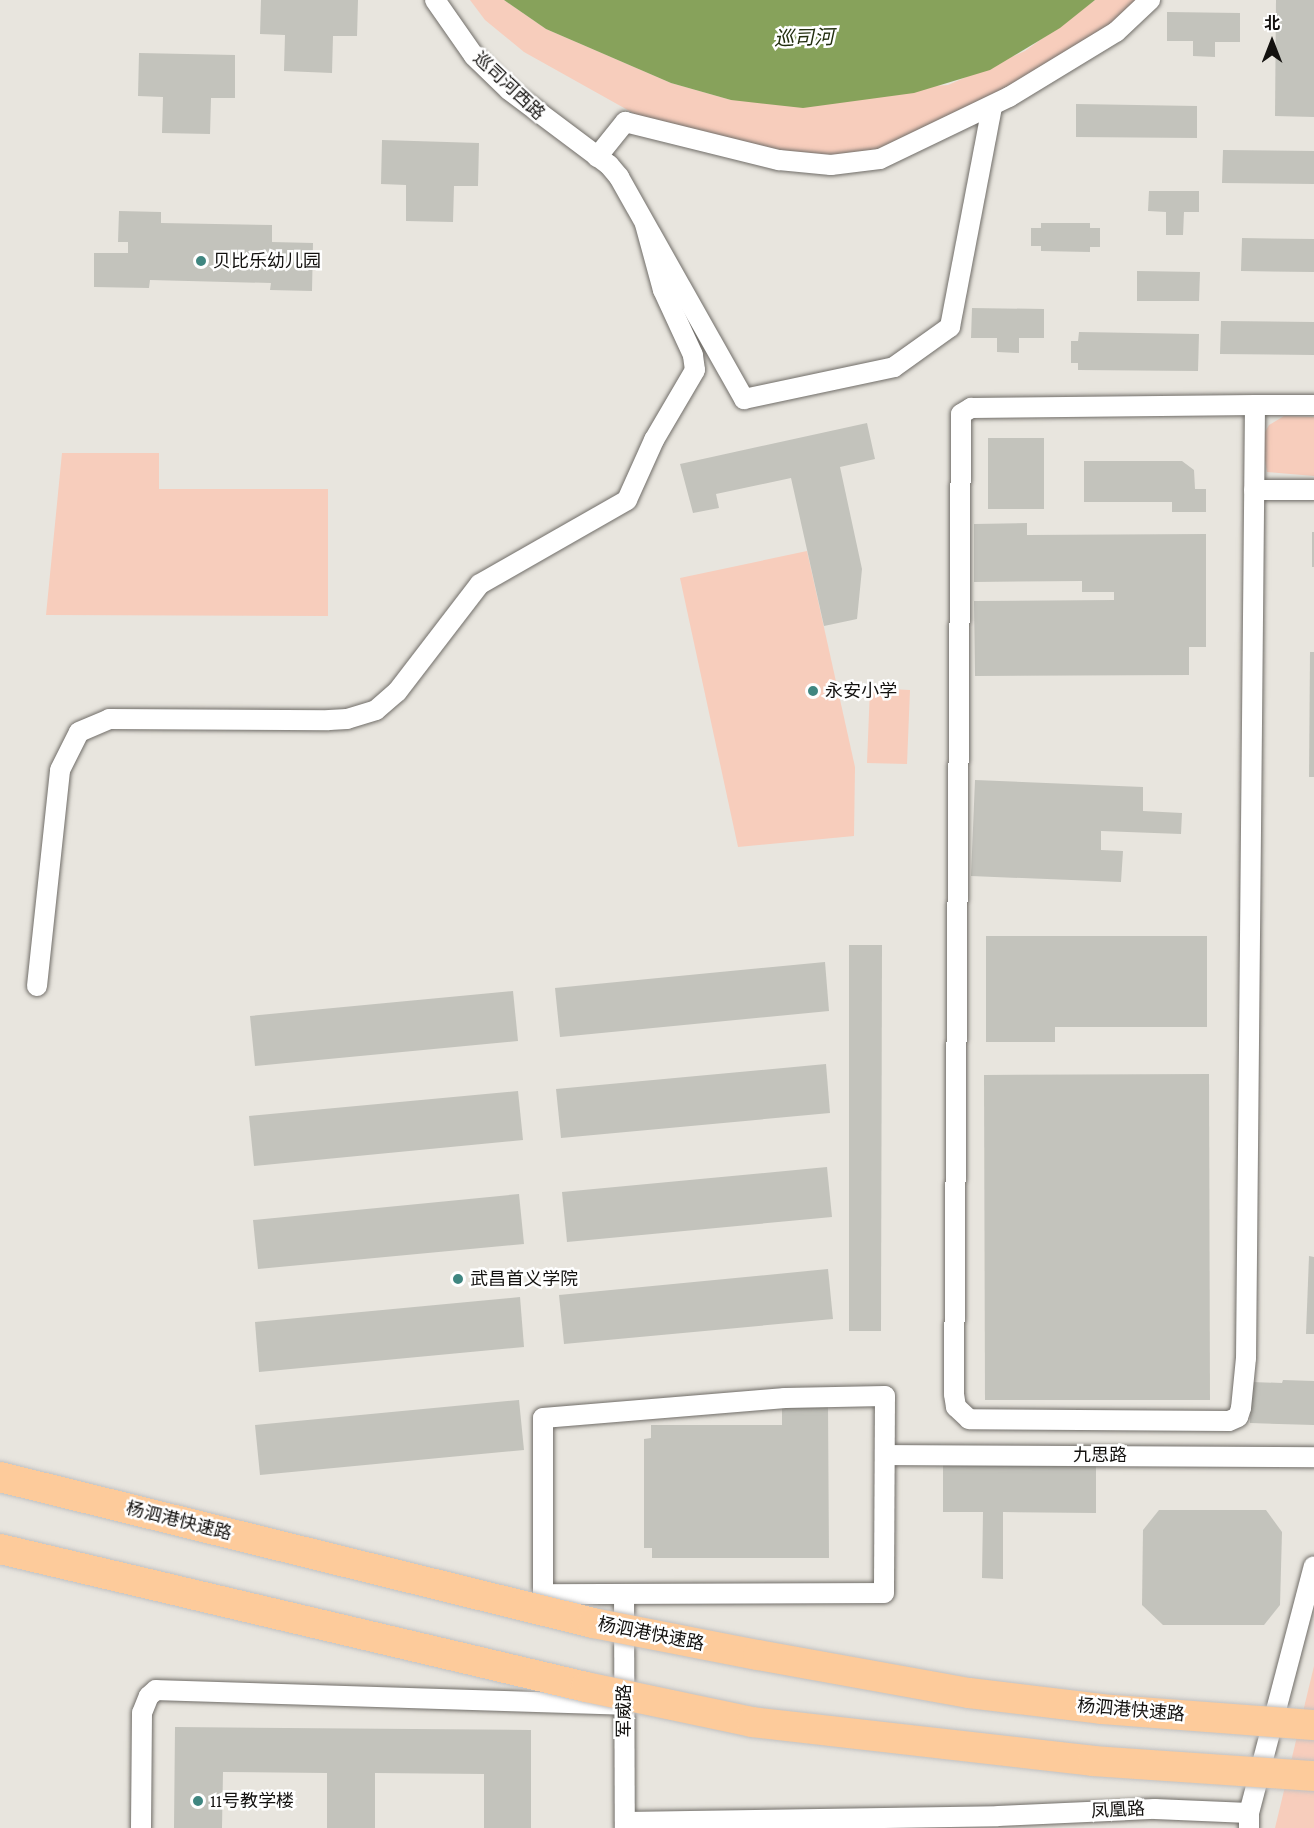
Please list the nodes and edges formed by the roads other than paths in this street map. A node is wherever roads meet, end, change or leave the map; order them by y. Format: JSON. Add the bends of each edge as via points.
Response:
{"nodes":[{"id":1,"x":435,"y":0,"type":"edge"},
{"id":2,"x":1150,"y":0,"type":"edge"},
{"id":3,"x":992,"y":107,"type":"junction"},
{"id":4,"x":597,"y":158,"type":"junction"},
{"id":5,"x":645,"y":224,"type":"junction"},
{"id":6,"x":1255,"y":405,"type":"junction"},
{"id":7,"x":1314,"y":405,"type":"edge"},
{"id":8,"x":1254,"y":490,"type":"junction"},
{"id":9,"x":1314,"y":490,"type":"edge"},
{"id":10,"x":37,"y":986,"type":"dead end"},
{"id":11,"x":885,"y":1455,"type":"junction"},
{"id":12,"x":1314,"y":1457,"type":"edge"},
{"id":13,"x":0,"y":1477,"type":"edge"},
{"id":14,"x":0,"y":1549,"type":"edge"},
{"id":15,"x":1314,"y":1566,"type":"edge"},
{"id":16,"x":624,"y":1594,"type":"junction"},
{"id":17,"x":624,"y":1706,"type":"junction"},
{"id":18,"x":1314,"y":1725,"type":"edge"},
{"id":19,"x":1314,"y":1776,"type":"edge"},
{"id":20,"x":1249,"y":1820,"type":"edge"},
{"id":21,"x":998,"y":1822,"type":"edge"},
{"id":22,"x":625,"y":1825,"type":"edge"},
{"id":23,"x":141,"y":1828,"type":"edge"}],
"edges":[{"from":1,"to":4,"type":"street","name":"巡司河西路","via":[[474,56],[508,90]]},
{"from":2,"to":3,"type":"street","via":[[1116,32]]},
{"from":3,"to":4,"type":"street","via":[[896,153],[865,162],[831,165],[779,160],[625,122]]},
{"from":3,"to":5,"type":"street","via":[[951,323],[894,367],[744,399]]},
{"from":4,"to":5,"type":"street","name":"巡司河西路","via":[[619,177]]},
{"from":5,"to":10,"type":"street","via":[[663,290],[696,370],[654,440],[627,500],[480,584],[397,692],[376,710],[329,720],[109,719],[79,732],[60,770]]},
{"from":6,"to":7,"type":"street"},
{"from":6,"to":8,"type":"street"},
{"from":6,"to":8,"type":"street","via":[[971,408],[964,410],[959,420],[956,1407],[961,1415],[980,1421],[1234,1420],[1241,1408],[1246,1358]]},
{"from":8,"to":9,"type":"street"},
{"from":11,"to":12,"type":"street","name":"九思路"},
{"from":11,"to":16,"type":"street","via":[[884,1593]]},
{"from":11,"to":16,"type":"street","via":[[885,1396],[785,1398],[543,1418],[543,1594]]},
{"from":13,"to":18,"type":"highway","name":"杨泗港快速路","bridge":true,"via":[[593,1623],[792,1662],[1057,1704]]},
{"from":14,"to":19,"type":"highway","bridge":true,"via":[[586,1688],[752,1722],[1060,1757]]},
{"from":15,"to":20,"type":"street","name":"凤凰路"},
{"from":16,"to":17,"type":"street","name":"军威路"},
{"from":17,"to":22,"type":"street","name":"军威路"},
{"from":17,"to":23,"type":"street","via":[[156,1690],[142,1713]]},
{"from":20,"to":21,"type":"street","name":"凤凰路","via":[[1163,1809]]},
{"from":21,"to":22,"type":"street","name":"凤凰路"}]}
